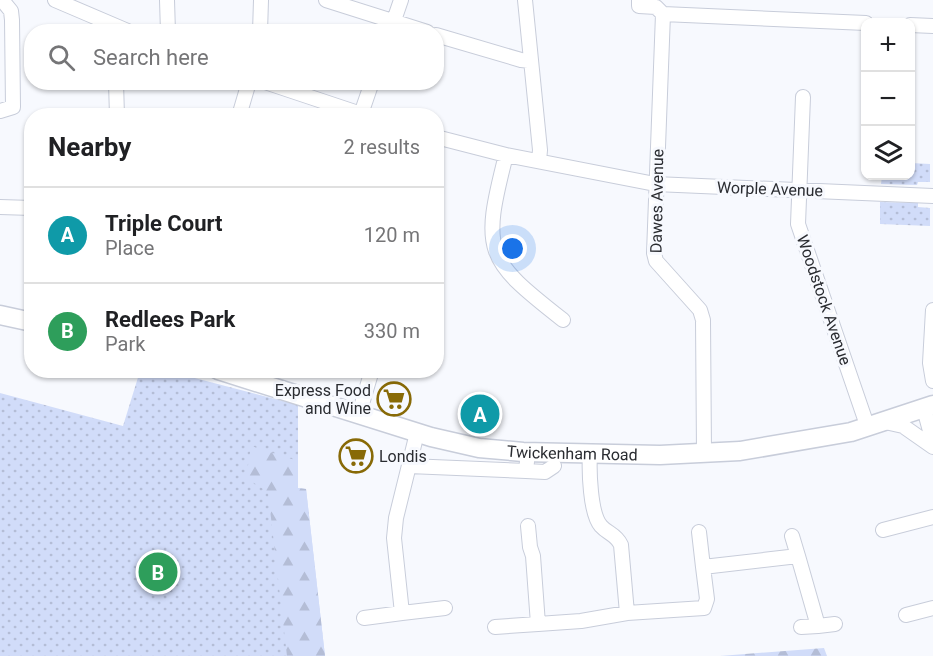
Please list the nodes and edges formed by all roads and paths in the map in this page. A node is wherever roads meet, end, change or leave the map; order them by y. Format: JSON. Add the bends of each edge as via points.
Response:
{"nodes":[{"id":1,"x":55,"y":0,"type":"edge"},
{"id":2,"x":167,"y":0,"type":"edge"},
{"id":3,"x":261,"y":0,"type":"edge"},
{"id":4,"x":326,"y":0,"type":"edge"},
{"id":5,"x":400,"y":0,"type":"edge"},
{"id":6,"x":525,"y":0,"type":"edge"},
{"id":7,"x":639,"y":0,"type":"edge"},
{"id":8,"x":2,"y":2,"type":"edge"},
{"id":9,"x":658,"y":7,"type":"edge"},
{"id":10,"x":861,"y":23,"type":"edge"},
{"id":11,"x":108,"y":24,"type":"edge"},
{"id":12,"x":168,"y":24,"type":"edge"},
{"id":13,"x":260,"y":24,"type":"edge"},
{"id":14,"x":387,"y":24,"type":"edge"},
{"id":15,"x":393,"y":24,"type":"edge"},
{"id":16,"x":915,"y":25,"type":"edge"},
{"id":17,"x":933,"y":26,"type":"edge"},
{"id":18,"x":444,"y":36,"type":"edge"},
{"id":19,"x":531,"y":61,"type":"junction"},
{"id":20,"x":116,"y":90,"type":"edge"},
{"id":21,"x":246,"y":90,"type":"edge"},
{"id":22,"x":289,"y":90,"type":"edge"},
{"id":23,"x":370,"y":90,"type":"edge"},
{"id":24,"x":803,"y":97,"type":"dead end"},
{"id":25,"x":117,"y":108,"type":"edge"},
{"id":26,"x":241,"y":108,"type":"edge"},
{"id":27,"x":343,"y":108,"type":"edge"},
{"id":28,"x":366,"y":108,"type":"edge"},
{"id":29,"x":0,"y":111,"type":"edge"},
{"id":30,"x":444,"y":138,"type":"edge"},
{"id":31,"x":506,"y":155,"type":"junction"},
{"id":32,"x":539,"y":161,"type":"junction"},
{"id":33,"x":656,"y":184,"type":"junction"},
{"id":34,"x":799,"y":190,"type":"junction"},
{"id":35,"x":933,"y":196,"type":"edge"},
{"id":36,"x":0,"y":207,"type":"edge"},
{"id":37,"x":24,"y":208,"type":"edge"},
{"id":38,"x":933,"y":310,"type":"edge"},
{"id":39,"x":0,"y":315,"type":"edge"},
{"id":40,"x":24,"y":320,"type":"edge"},
{"id":41,"x":563,"y":320,"type":"dead end"},
{"id":42,"x":242,"y":378,"type":"edge"},
{"id":43,"x":370,"y":378,"type":"edge"},
{"id":44,"x":929,"y":394,"type":"edge"},
{"id":45,"x":359,"y":414,"type":"junction"},
{"id":46,"x":877,"y":425,"type":"junction"},
{"id":47,"x":417,"y":433,"type":"junction"},
{"id":48,"x":933,"y":442,"type":"edge"},
{"id":49,"x":933,"y":447,"type":"edge"},
{"id":50,"x":528,"y":452,"type":"junction"},
{"id":51,"x":704,"y":453,"type":"junction"},
{"id":52,"x":590,"y":454,"type":"junction"},
{"id":53,"x":409,"y":466,"type":"junction"},
{"id":54,"x":554,"y":466,"type":"dead end"},
{"id":55,"x":526,"y":471,"type":"junction"},
{"id":56,"x":933,"y":517,"type":"edge"},
{"id":57,"x":528,"y":526,"type":"dead end"},
{"id":58,"x":883,"y":530,"type":"dead end"},
{"id":59,"x":699,"y":532,"type":"dead end"},
{"id":60,"x":792,"y":536,"type":"dead end"},
{"id":61,"x":798,"y":556,"type":"junction"},
{"id":62,"x":703,"y":567,"type":"junction"},
{"id":63,"x":933,"y":608,"type":"edge"},
{"id":64,"x":445,"y":609,"type":"dead end"},
{"id":65,"x":402,"y":613,"type":"junction"},
{"id":66,"x":627,"y":613,"type":"junction"},
{"id":67,"x":906,"y":615,"type":"dead end"},
{"id":68,"x":364,"y":618,"type":"dead end"},
{"id":69,"x":538,"y":624,"type":"junction"},
{"id":70,"x":835,"y":624,"type":"dead end"},
{"id":71,"x":818,"y":626,"type":"junction"},
{"id":72,"x":495,"y":627,"type":"dead end"},
{"id":73,"x":801,"y":627,"type":"dead end"}],
"edges":[{"from":1,"to":11,"type":"street"},
{"from":2,"to":12,"type":"street"},
{"from":3,"to":13,"type":"street"},
{"from":4,"to":14,"type":"street"},
{"from":5,"to":15,"type":"street"},
{"from":6,"to":19,"type":"street"},
{"from":7,"to":9,"type":"street","via":[[639,6]]},
{"from":8,"to":29,"type":"street","via":[[11,11],[13,107]]},
{"from":9,"to":10,"type":"street"},
{"from":9,"to":33,"type":"street","name":"Dawes Avenue"},
{"from":16,"to":17,"type":"street"},
{"from":18,"to":19,"type":"street"},
{"from":19,"to":32,"type":"street"},
{"from":20,"to":25,"type":"street"},
{"from":21,"to":26,"type":"street"},
{"from":22,"to":27,"type":"street"},
{"from":23,"to":28,"type":"street"},
{"from":24,"to":34,"type":"street","name":"Woodstock Avenue"},
{"from":30,"to":31,"type":"street","name":"Worple Avenue"},
{"from":31,"to":32,"type":"street","name":"Worple Avenue"},
{"from":31,"to":41,"type":"street","via":[[492,211],[493,242],[504,269],[518,285]]},
{"from":32,"to":33,"type":"street","name":"Worple Avenue"},
{"from":33,"to":34,"type":"street","name":"Worple Avenue"},
{"from":33,"to":51,"type":"street","name":"Dawes Avenue","via":[[656,261],[700,310],[703,320]]},
{"from":34,"to":35,"type":"street","name":"Worple Avenue"},
{"from":34,"to":46,"type":"street","name":"Woodstock Avenue","via":[[798,224]]},
{"from":36,"to":37,"type":"street"},
{"from":38,"to":44,"type":"street"},
{"from":39,"to":40,"type":"main road"},
{"from":42,"to":45,"type":"main road","name":"Twickenham Road"},
{"from":43,"to":45,"type":"street"},
{"from":44,"to":46,"type":"main road","name":"Twickenham Road"},
{"from":44,"to":48,"type":"street"},
{"from":45,"to":47,"type":"main road","name":"Twickenham Road"},
{"from":46,"to":49,"type":"street","via":[[903,426]]},
{"from":46,"to":51,"type":"main road","name":"Twickenham Road","via":[[778,446]]},
{"from":47,"to":50,"type":"main road","name":"Twickenham Road","via":[[472,447]]},
{"from":47,"to":53,"type":"street"},
{"from":50,"to":52,"type":"main road","name":"Twickenham Road"},
{"from":50,"to":55,"type":"street"},
{"from":51,"to":52,"type":"main road","name":"Twickenham Road"},
{"from":52,"to":66,"type":"street","via":[[596,515],[600,525],[616,536],[621,545]]},
{"from":53,"to":55,"type":"street"},
{"from":53,"to":65,"type":"street","via":[[394,538]]},
{"from":54,"to":55,"type":"street","via":[[545,472]]},
{"from":56,"to":58,"type":"street"},
{"from":57,"to":69,"type":"street"},
{"from":59,"to":62,"type":"street"},
{"from":60,"to":61,"type":"street"},
{"from":61,"to":62,"type":"street"},
{"from":61,"to":71,"type":"street"},
{"from":62,"to":66,"type":"street","via":[[707,599],[704,608]]},
{"from":63,"to":67,"type":"street"},
{"from":64,"to":65,"type":"street"},
{"from":65,"to":68,"type":"street"},
{"from":66,"to":69,"type":"street"},
{"from":69,"to":72,"type":"street"},
{"from":70,"to":71,"type":"street"},
{"from":71,"to":73,"type":"street"}]}
